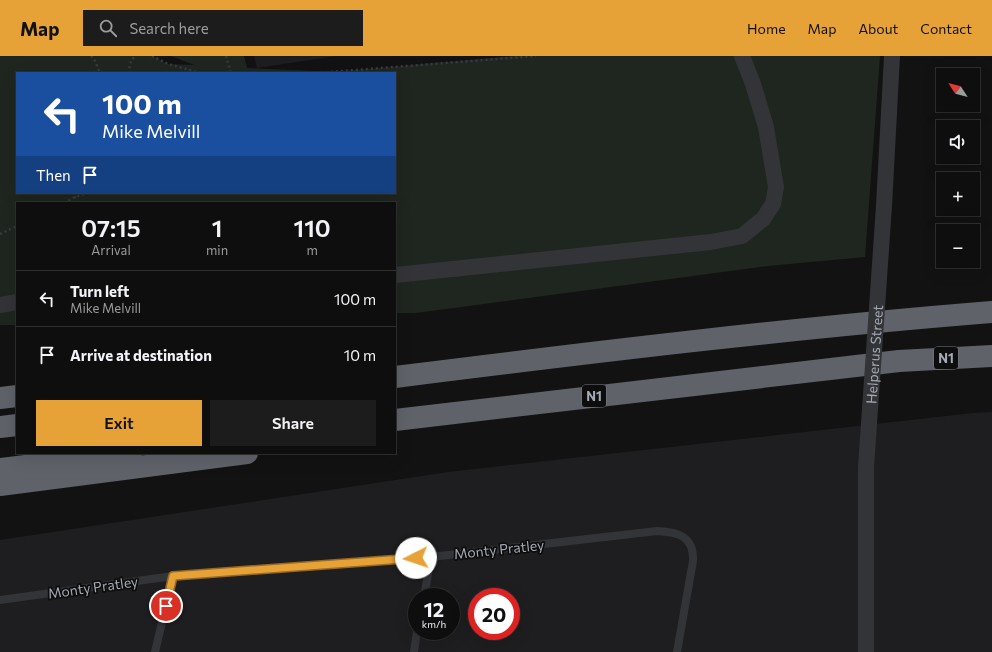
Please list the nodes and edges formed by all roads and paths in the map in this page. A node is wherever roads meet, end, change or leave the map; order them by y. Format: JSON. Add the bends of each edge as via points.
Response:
{"nodes":[{"id":1,"x":90,"y":56,"type":"edge"},
{"id":2,"x":135,"y":56,"type":"edge"},
{"id":3,"x":152,"y":56,"type":"edge"},
{"id":4,"x":226,"y":56,"type":"edge"},
{"id":5,"x":536,"y":56,"type":"edge"},
{"id":6,"x":742,"y":56,"type":"edge"},
{"id":7,"x":892,"y":56,"type":"edge"},
{"id":8,"x":100,"y":72,"type":"edge"},
{"id":9,"x":128,"y":72,"type":"edge"},
{"id":10,"x":197,"y":72,"type":"edge"},
{"id":11,"x":231,"y":72,"type":"edge"},
{"id":12,"x":329,"y":72,"type":"edge"},
{"id":13,"x":76,"y":194,"type":"edge"},
{"id":14,"x":85,"y":194,"type":"edge"},
{"id":15,"x":74,"y":197,"type":"junction"},
{"id":16,"x":66,"y":202,"type":"edge"},
{"id":17,"x":74,"y":202,"type":"edge"},
{"id":18,"x":16,"y":226,"type":"edge"},
{"id":19,"x":0,"y":234,"type":"edge"},
{"id":20,"x":396,"y":275,"type":"edge"},
{"id":21,"x":16,"y":302,"type":"edge"},
{"id":22,"x":0,"y":305,"type":"edge"},
{"id":23,"x":992,"y":312,"type":"edge"},
{"id":24,"x":992,"y":356,"type":"edge"},
{"id":25,"x":399,"y":376,"type":"edge"},
{"id":26,"x":16,"y":396,"type":"edge"},
{"id":27,"x":0,"y":398,"type":"edge"},
{"id":28,"x":396,"y":420,"type":"edge"},
{"id":29,"x":16,"y":425,"type":"edge"},
{"id":30,"x":0,"y":427,"type":"edge"},
{"id":31,"x":123,"y":454,"type":"edge"},
{"id":32,"x":239,"y":454,"type":"edge"},
{"id":33,"x":0,"y":469,"type":"edge"},
{"id":34,"x":0,"y":485,"type":"edge"},
{"id":35,"x":431,"y":557,"type":"junction"},
{"id":36,"x":173,"y":576,"type":"junction"},
{"id":37,"x":426,"y":588,"type":"edge"},
{"id":38,"x":0,"y":600,"type":"edge"},
{"id":39,"x":416,"y":640,"type":"edge"},
{"id":40,"x":155,"y":652,"type":"edge"},
{"id":41,"x":414,"y":652,"type":"edge"},
{"id":42,"x":677,"y":652,"type":"edge"},
{"id":43,"x":866,"y":652,"type":"edge"}],
"edges":[{"from":1,"to":8,"type":"path"},
{"from":2,"to":9,"type":"path"},
{"from":3,"to":10,"type":"path","via":[[168,64]]},
{"from":4,"to":11,"type":"path"},
{"from":5,"to":12,"type":"path"},
{"from":6,"to":20,"type":"street","via":[[754,84],[766,127],[776,187],[773,204],[763,219],[742,236],[711,242]]},
{"from":7,"to":43,"type":"street","name":"Helperus Street","bridge":true,"via":[[866,467]]},
{"from":13,"to":15,"type":"path"},
{"from":14,"to":15,"type":"path"},
{"from":15,"to":16,"type":"path"},
{"from":15,"to":17,"type":"path"},
{"from":18,"to":19,"type":"path"},
{"from":21,"to":22,"type":"street"},
{"from":23,"to":25,"type":"highway","via":[[903,319]]},
{"from":24,"to":28,"type":"highway","number":"N1","via":[[892,362]]},
{"from":26,"to":27,"type":"highway"},
{"from":29,"to":30,"type":"highway"},
{"from":31,"to":33,"type":"highway"},
{"from":32,"to":34,"type":"highway"},
{"from":35,"to":36,"type":"lane","name":"Monty Pratley"},
{"from":35,"to":37,"type":"lane"},
{"from":35,"to":42,"type":"lane","name":"Monty Pratley","via":[[657,531],[676,532],[691,545],[693,553]]},
{"from":36,"to":38,"type":"lane","name":"Monty Pratley"},
{"from":36,"to":40,"type":"lane"},
{"from":39,"to":41,"type":"lane"}]}
